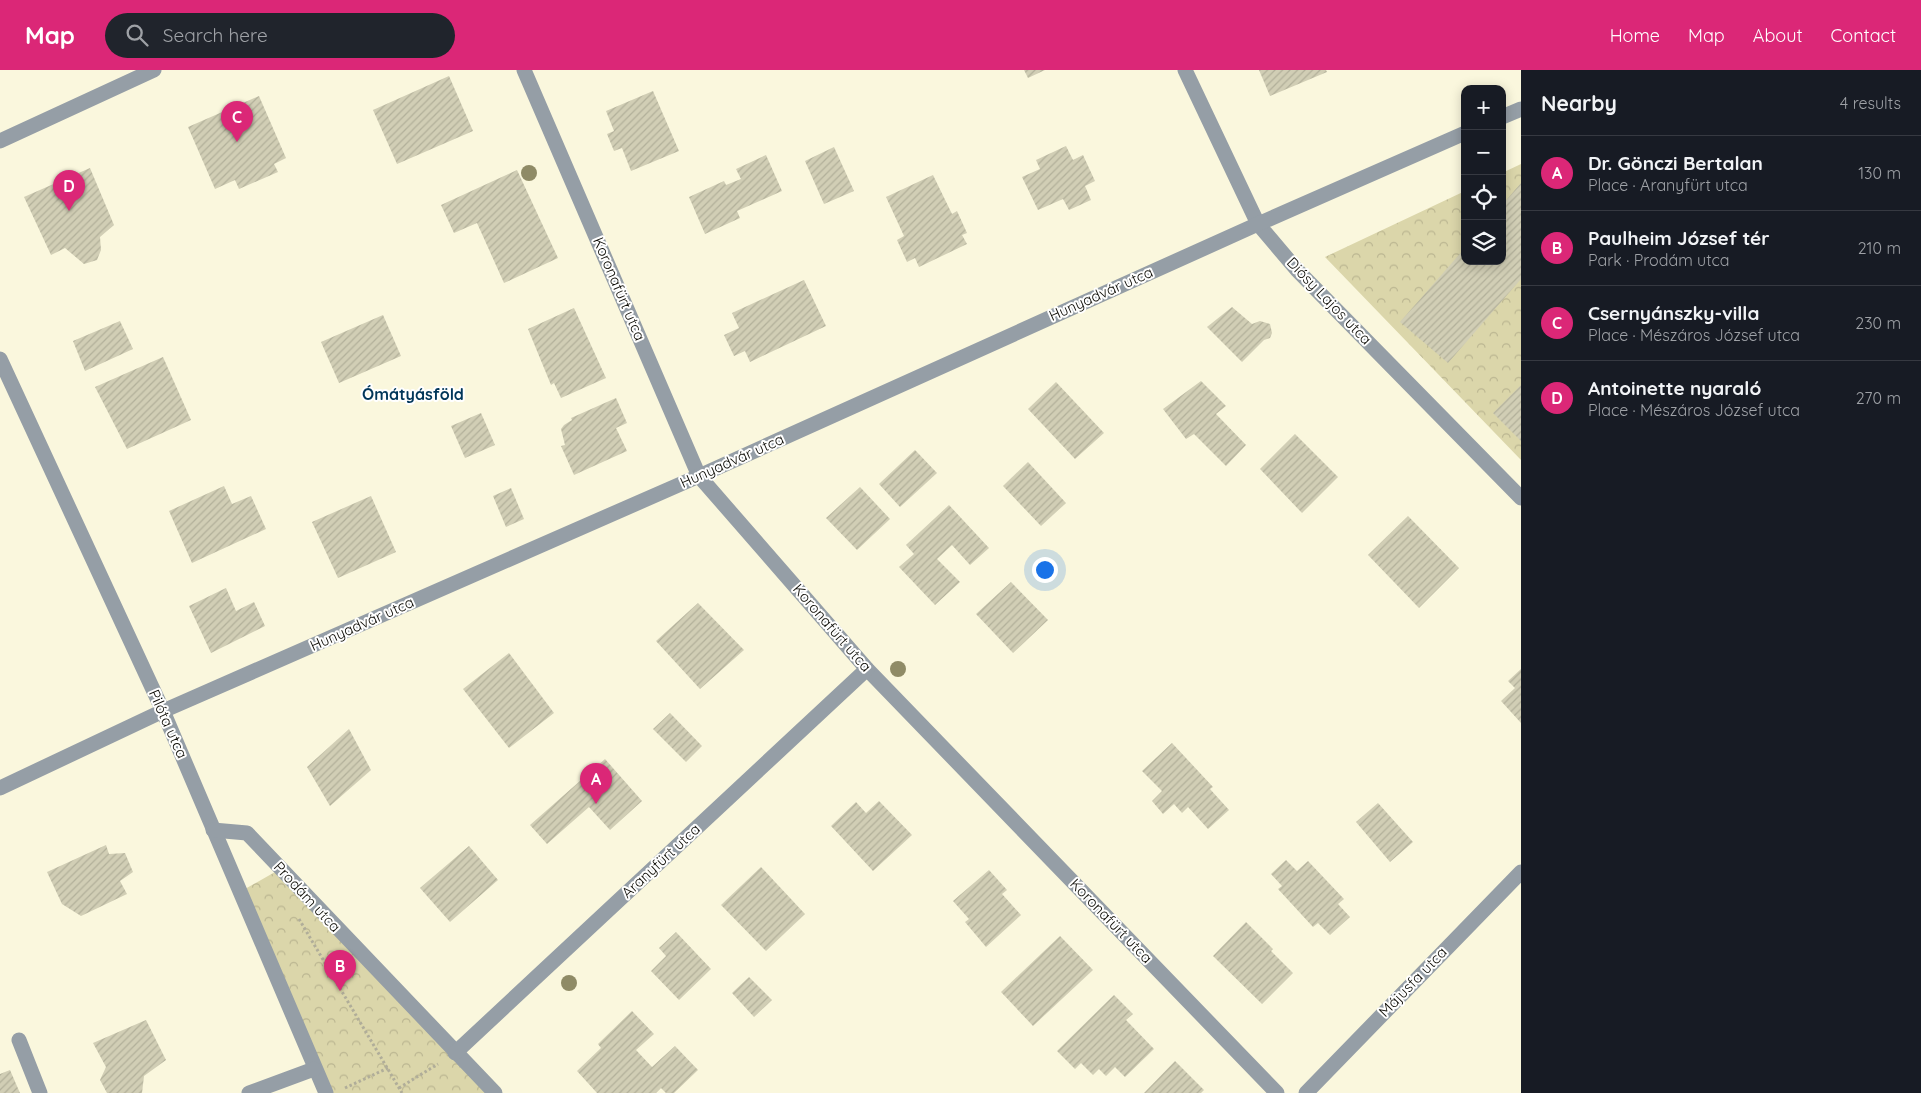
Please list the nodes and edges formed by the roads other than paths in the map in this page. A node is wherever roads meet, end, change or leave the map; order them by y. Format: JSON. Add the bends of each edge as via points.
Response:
{"nodes":[{"id":1,"x":154,"y":70,"type":"edge"},
{"id":2,"x":524,"y":70,"type":"edge"},
{"id":3,"x":1185,"y":70,"type":"edge"},
{"id":4,"x":1521,"y":109,"type":"edge"},
{"id":5,"x":1506,"y":115,"type":"edge"},
{"id":6,"x":1461,"y":136,"type":"edge"},
{"id":7,"x":0,"y":141,"type":"edge"},
{"id":8,"x":1258,"y":224,"type":"junction"},
{"id":9,"x":0,"y":359,"type":"edge"},
{"id":10,"x":699,"y":476,"type":"junction"},
{"id":11,"x":1521,"y":498,"type":"edge"},
{"id":12,"x":867,"y":669,"type":"junction"},
{"id":13,"x":163,"y":711,"type":"junction"},
{"id":14,"x":0,"y":788,"type":"edge"},
{"id":15,"x":213,"y":830,"type":"junction"},
{"id":16,"x":1521,"y":872,"type":"edge"},
{"id":17,"x":19,"y":1040,"type":"dead end"},
{"id":18,"x":455,"y":1053,"type":"junction"},
{"id":19,"x":314,"y":1069,"type":"junction"},
{"id":20,"x":333,"y":1091,"type":"edge"},
{"id":21,"x":40,"y":1093,"type":"edge"},
{"id":22,"x":249,"y":1093,"type":"edge"},
{"id":23,"x":495,"y":1093,"type":"edge"},
{"id":24,"x":1277,"y":1093,"type":"edge"},
{"id":25,"x":1306,"y":1093,"type":"edge"}],
"edges":[{"from":1,"to":7,"type":"street"},
{"from":2,"to":10,"type":"street","name":"Koronafürt utca"},
{"from":3,"to":8,"type":"street","name":"Diósy Lajos utca"},
{"from":4,"to":5,"type":"street"},
{"from":6,"to":8,"type":"street","name":"Hunyadvár utca"},
{"from":8,"to":10,"type":"street","name":"Hunyadvár utca"},
{"from":8,"to":11,"type":"street","name":"Diósy Lajos utca","via":[[1297,270]]},
{"from":9,"to":13,"type":"street","name":"Pilóta utca"},
{"from":10,"to":12,"type":"street","name":"Koronafürt utca"},
{"from":10,"to":13,"type":"street","name":"Hunyadvár utca"},
{"from":12,"to":18,"type":"street","name":"Aranyfürt utca"},
{"from":12,"to":24,"type":"street","name":"Koronafürt utca"},
{"from":13,"to":14,"type":"street","name":"Hunyadvár utca"},
{"from":13,"to":15,"type":"street","name":"Pilóta utca"},
{"from":15,"to":18,"type":"street","name":"Prodám utca","via":[[247,833]]},
{"from":15,"to":19,"type":"street","name":"Pilóta utca"},
{"from":16,"to":25,"type":"street","name":"Májusfa utca"},
{"from":17,"to":21,"type":"street"},
{"from":18,"to":23,"type":"street","name":"Prodám utca"},
{"from":19,"to":20,"type":"street","name":"Pilóta utca"},
{"from":19,"to":22,"type":"street"}]}
